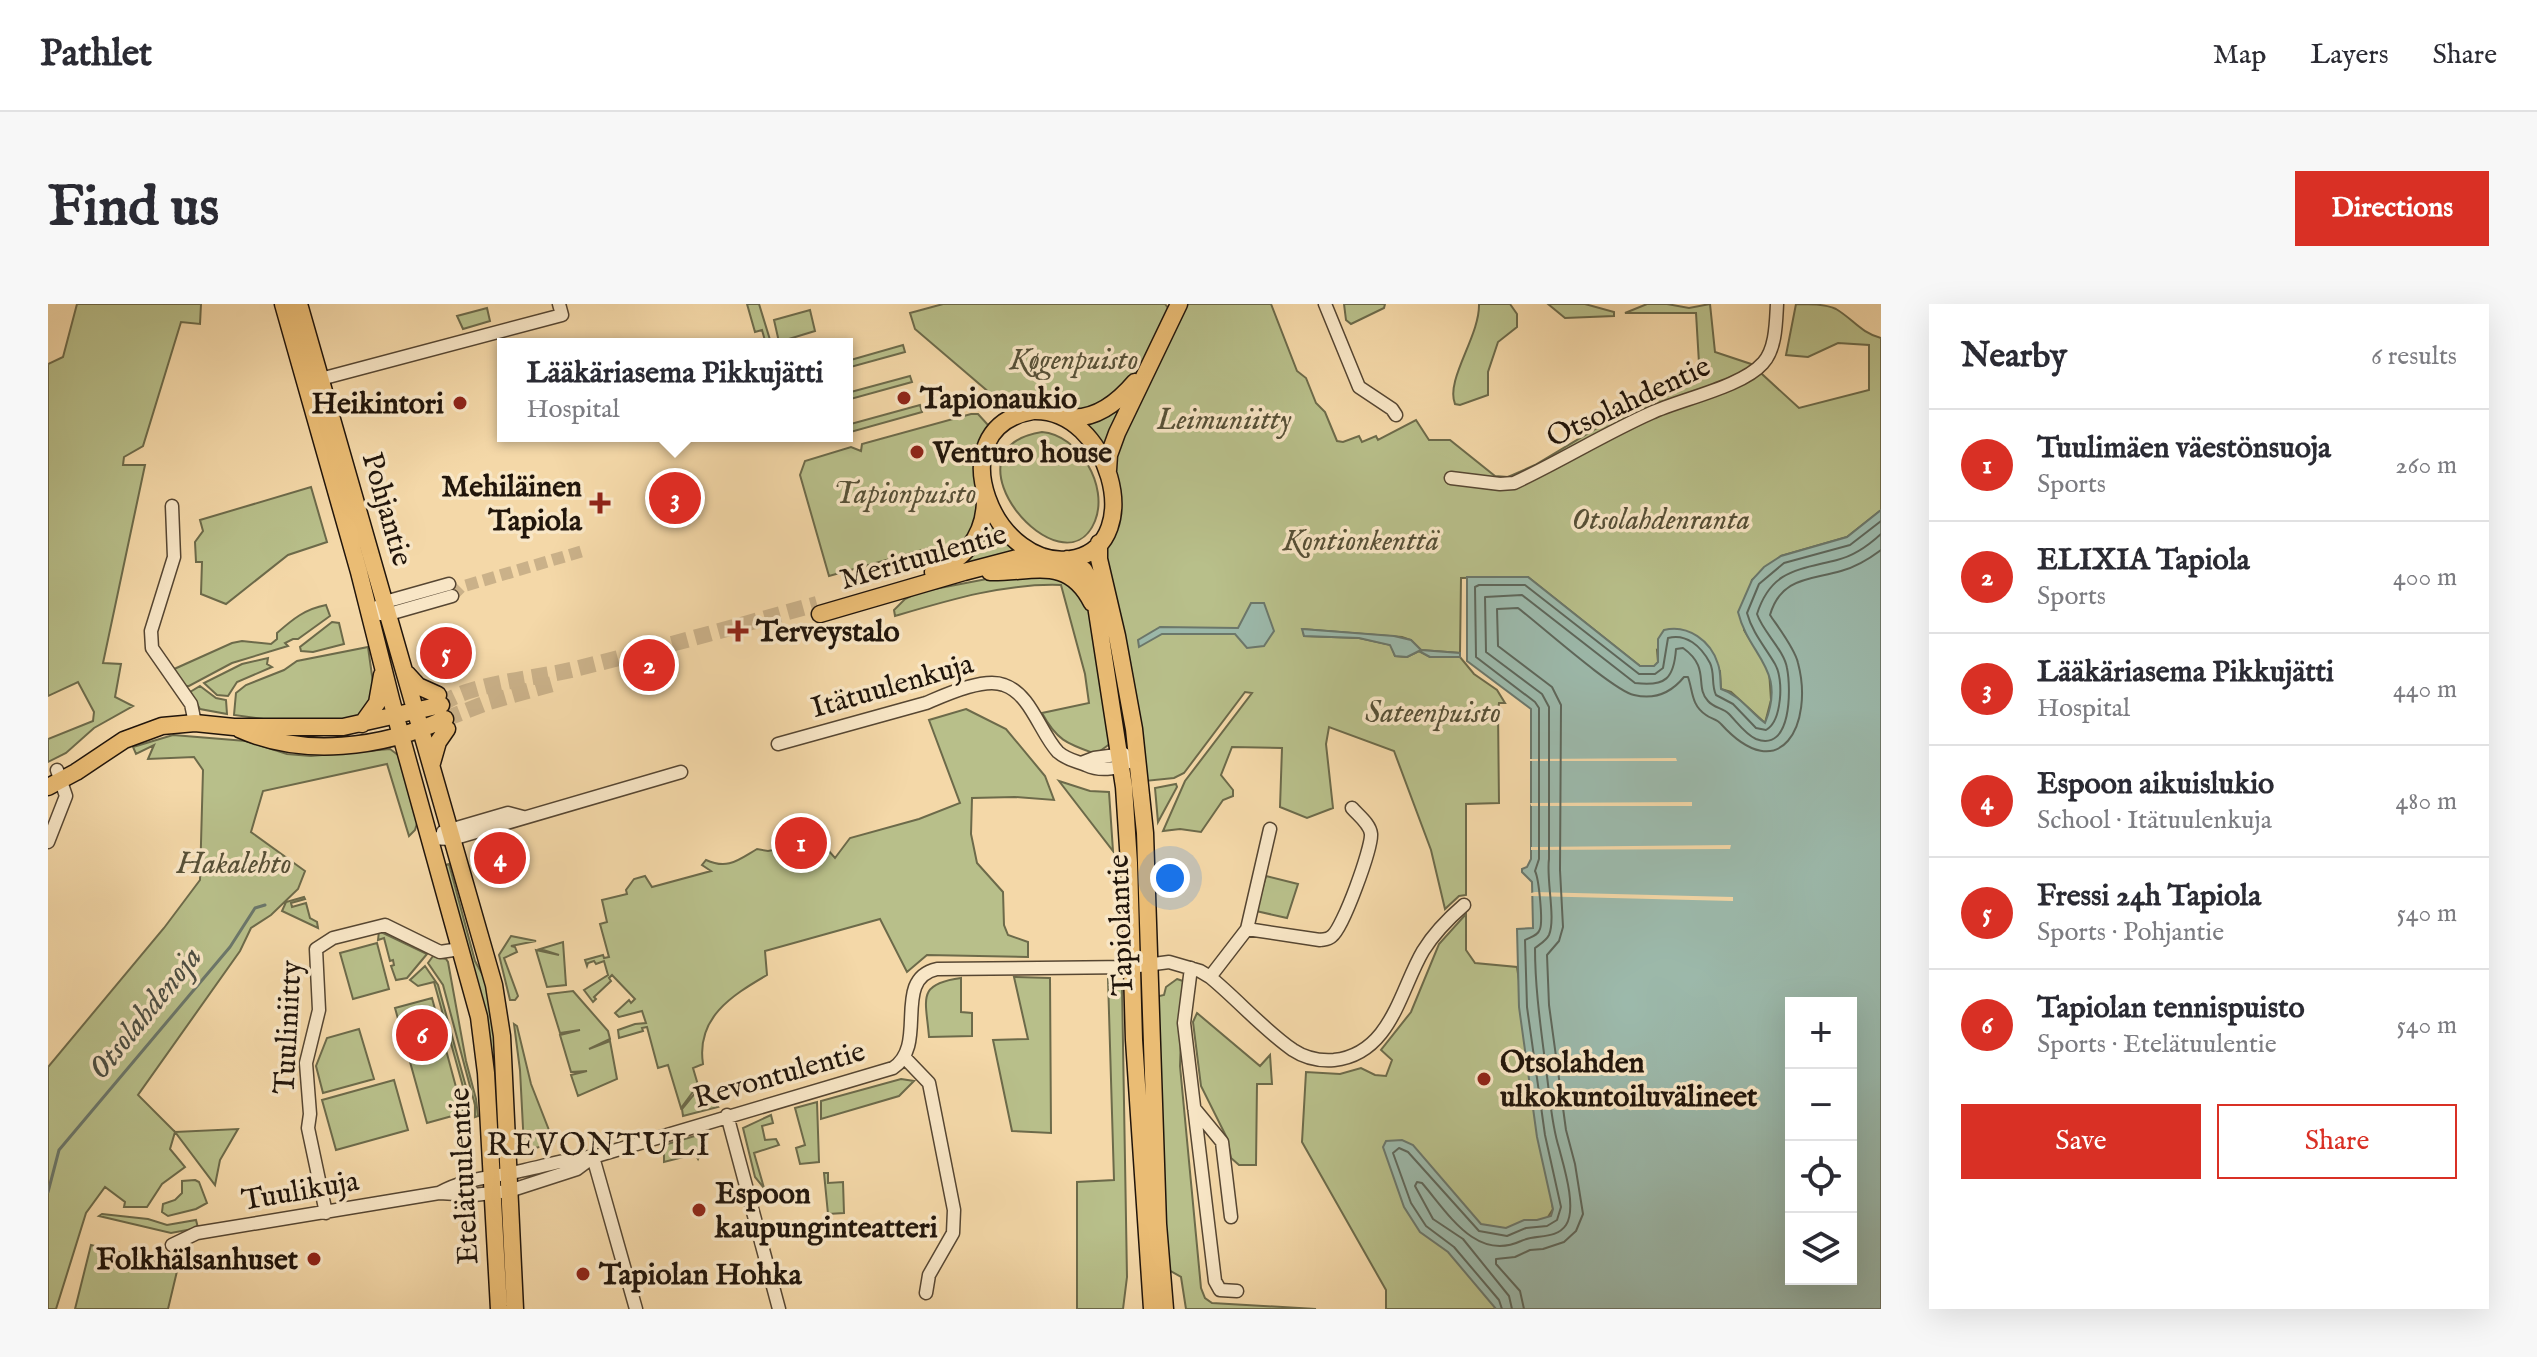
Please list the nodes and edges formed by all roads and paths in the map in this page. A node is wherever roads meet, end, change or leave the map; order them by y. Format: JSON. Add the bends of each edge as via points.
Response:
{"nodes":[{"id":1,"x":283,"y":304,"type":"edge"},
{"id":2,"x":299,"y":304,"type":"edge"},
{"id":3,"x":1179,"y":304,"type":"edge"},
{"id":4,"x":1325,"y":304,"type":"edge"},
{"id":5,"x":1777,"y":304,"type":"edge"},
{"id":6,"x":560,"y":310,"type":"edge"},
{"id":7,"x":1146,"y":368,"type":"junction"},
{"id":8,"x":314,"y":380,"type":"junction"},
{"id":9,"x":1396,"y":415,"type":"dead end"},
{"id":10,"x":1065,"y":417,"type":"junction"},
{"id":11,"x":1108,"y":470,"type":"junction"},
{"id":12,"x":1451,"y":478,"type":"dead end"},
{"id":13,"x":986,"y":494,"type":"junction"},
{"id":14,"x":172,"y":506,"type":"dead end"},
{"id":15,"x":1099,"y":543,"type":"junction"},
{"id":16,"x":1041,"y":556,"type":"junction"},
{"id":17,"x":1067,"y":559,"type":"junction"},
{"id":18,"x":964,"y":572,"type":"junction"},
{"id":19,"x":451,"y":590,"type":"tunnel mouth"},
{"id":20,"x":387,"y":608,"type":"junction"},
{"id":21,"x":1096,"y":612,"type":"junction"},
{"id":22,"x":369,"y":613,"type":"junction"},
{"id":23,"x":383,"y":666,"type":"junction"},
{"id":24,"x":406,"y":673,"type":"junction"},
{"id":25,"x":416,"y":711,"type":"junction"},
{"id":26,"x":443,"y":712,"type":"junction"},
{"id":27,"x":396,"y":716,"type":"junction"},
{"id":28,"x":195,"y":723,"type":"junction"},
{"id":29,"x":362,"y":724,"type":"junction"},
{"id":30,"x":234,"y":727,"type":"junction"},
{"id":31,"x":421,"y":730,"type":"junction"},
{"id":32,"x":402,"y":735,"type":"junction"},
{"id":33,"x":778,"y":744,"type":"dead end"},
{"id":34,"x":1137,"y":756,"type":"junction"},
{"id":35,"x":1120,"y":760,"type":"junction"},
{"id":36,"x":432,"y":765,"type":"junction"},
{"id":37,"x":681,"y":772,"type":"dead end"},
{"id":38,"x":54,"y":778,"type":"edge"},
{"id":39,"x":1352,"y":808,"type":"dead end"},
{"id":40,"x":1270,"y":829,"type":"dead end"},
{"id":41,"x":451,"y":834,"type":"junction"},
{"id":42,"x":429,"y":838,"type":"junction"},
{"id":43,"x":48,"y":842,"type":"edge"},
{"id":44,"x":1464,"y":905,"type":"dead end"},
{"id":45,"x":1247,"y":929,"type":"junction"},
{"id":46,"x":460,"y":949,"type":"junction"},
{"id":47,"x":1150,"y":966,"type":"junction"},
{"id":48,"x":1131,"y":967,"type":"junction"},
{"id":49,"x":1185,"y":967,"type":"junction"},
{"id":50,"x":1210,"y":977,"type":"junction"},
{"id":51,"x":905,"y":1058,"type":"junction"},
{"id":52,"x":1194,"y":1108,"type":"junction"},
{"id":53,"x":727,"y":1115,"type":"junction"},
{"id":54,"x":593,"y":1157,"type":"junction"},
{"id":55,"x":500,"y":1175,"type":"junction"},
{"id":56,"x":439,"y":1193,"type":"junction"},
{"id":57,"x":501,"y":1193,"type":"junction"},
{"id":58,"x":326,"y":1213,"type":"junction"},
{"id":59,"x":1231,"y":1217,"type":"dead end"},
{"id":60,"x":172,"y":1245,"type":"dead end"},
{"id":61,"x":1237,"y":1291,"type":"dead end"},
{"id":62,"x":926,"y":1293,"type":"dead end"},
{"id":63,"x":499,"y":1309,"type":"edge"},
{"id":64,"x":515,"y":1309,"type":"edge"},
{"id":65,"x":636,"y":1309,"type":"edge"},
{"id":66,"x":779,"y":1309,"type":"edge"},
{"id":67,"x":1152,"y":1309,"type":"edge"},
{"id":68,"x":1165,"y":1309,"type":"edge"}],
"edges":[{"from":1,"to":8,"type":"main road","name":"Pohjantie"},
{"from":2,"to":8,"type":"main road","name":"Pohjantie"},
{"from":3,"to":7,"type":"main road"},
{"from":4,"to":9,"type":"street","via":[[1359,387]]},
{"from":5,"to":12,"type":"street","name":"Otsolahdentie","via":[[1768,355],[1749,375],[1653,412],[1514,483]]},
{"from":6,"to":8,"type":"street"},
{"from":7,"to":10,"type":"main road","via":[[1107,408],[1085,417]]},
{"from":7,"to":11,"type":"main road","via":[[1110,449]]},
{"from":8,"to":20,"type":"main road","name":"Pohjantie"},
{"from":8,"to":22,"type":"main road","name":"Pohjantie"},
{"from":10,"to":11,"type":"main road","via":[[1090,438]]},
{"from":10,"to":13,"type":"main road","via":[[1028,412],[999,428],[982,461]]},
{"from":11,"to":15,"type":"main road","via":[[1112,513]]},
{"from":13,"to":16,"type":"main road","via":[[1007,531]]},
{"from":13,"to":18,"type":"main road","name":"Merituulentie","via":[[975,542],[953,563],[819,609]]},
{"from":14,"to":28,"type":"street","via":[[174,557],[151,640],[194,710]]},
{"from":15,"to":17,"type":"main road","via":[[1084,555]]},
{"from":15,"to":34,"type":"main road","name":"Tapiolantie"},
{"from":16,"to":17,"type":"main road"},
{"from":16,"to":18,"type":"main road","name":"Merituulentie"},
{"from":17,"to":21,"type":"main road","name":"Tapiolantie","via":[[1089,577]]},
{"from":18,"to":21,"type":"main road","via":[[1054,570],[1081,585]]},
{"from":19,"to":20,"type":"street"},
{"from":20,"to":22,"type":"street"},
{"from":20,"to":24,"type":"main road","name":"Pohjantie"},
{"from":21,"to":35,"type":"main road","name":"Tapiolantie"},
{"from":22,"to":23,"type":"main road","name":"Pohjantie"},
{"from":23,"to":27,"type":"main road","name":"Pohjantie"},
{"from":23,"to":29,"type":"main road","via":[[377,703]]},
{"from":24,"to":25,"type":"main road","name":"Pohjantie"},
{"from":24,"to":26,"type":"main road"},
{"from":25,"to":26,"type":"main road"},
{"from":25,"to":27,"type":"main road"},
{"from":25,"to":31,"type":"main road","name":"Pohjantie"},
{"from":26,"to":31,"type":"main road"},
{"from":26,"to":36,"type":"main road"},
{"from":27,"to":29,"type":"main road"},
{"from":27,"to":32,"type":"main road","name":"Etelätuulentie"},
{"from":28,"to":30,"type":"main road"},
{"from":28,"to":38,"type":"main road","via":[[152,729]]},
{"from":29,"to":30,"type":"main road"},
{"from":30,"to":32,"type":"main road","via":[[301,745],[333,746]]},
{"from":31,"to":32,"type":"main road"},
{"from":31,"to":36,"type":"main road","name":"Etelätuulentie"},
{"from":32,"to":42,"type":"main road","name":"Etelätuulentie"},
{"from":33,"to":35,"type":"street","name":"Itätuulenkuja","via":[[996,683],[1013,689],[1026,703],[1066,759]]},
{"from":34,"to":35,"type":"street","name":"Itätuulenkuja"},
{"from":34,"to":47,"type":"main road","name":"Tapiolantie"},
{"from":35,"to":48,"type":"main road","name":"Tapiolantie"},
{"from":36,"to":41,"type":"main road","name":"Etelätuulentie"},
{"from":37,"to":41,"type":"street","via":[[523,817],[508,813]]},
{"from":38,"to":43,"type":"street","via":[[66,796]]},
{"from":39,"to":45,"type":"street","via":[[1371,837],[1337,931],[1320,940]]},
{"from":40,"to":45,"type":"street"},
{"from":41,"to":42,"type":"street"},
{"from":41,"to":55,"type":"main road","name":"Etelätuulentie","via":[[500,1012]]},
{"from":42,"to":46,"type":"main road","name":"Etelätuulentie"},
{"from":44,"to":50,"type":"street","via":[[1427,944],[1383,1030],[1341,1059],[1318,1060],[1294,1051]]},
{"from":45,"to":50,"type":"street"},
{"from":46,"to":55,"type":"main road","name":"Etelätuulentie","via":[[483,1041]]},
{"from":46,"to":58,"type":"street","name":"Tuuliniitty","via":[[443,953],[385,925],[333,938],[316,949],[319,1010],[305,1079],[308,1128]]},
{"from":47,"to":48,"type":"street","name":"Revontulentie"},
{"from":47,"to":49,"type":"street","name":"Revontulentie","via":[[1162,971]]},
{"from":47,"to":68,"type":"main road","name":"Tapiolantie"},
{"from":48,"to":51,"type":"street","name":"Revontulentie","via":[[931,971],[914,991]]},
{"from":48,"to":67,"type":"main road","name":"Tapiolantie"},
{"from":49,"to":50,"type":"street"},
{"from":49,"to":52,"type":"street","via":[[1184,1023]]},
{"from":51,"to":53,"type":"street","name":"Revontulentie","via":[[890,1069]]},
{"from":51,"to":62,"type":"street","via":[[929,1083],[954,1210],[953,1233],[929,1275]]},
{"from":52,"to":59,"type":"street","via":[[1222,1142]]},
{"from":52,"to":61,"type":"street","via":[[1216,1285]]},
{"from":53,"to":54,"type":"street","name":"Revontulentie"},
{"from":53,"to":66,"type":"street"},
{"from":54,"to":55,"type":"street","name":"Revontulentie"},
{"from":54,"to":57,"type":"street","name":"Revontulentie","via":[[577,1169]]},
{"from":54,"to":65,"type":"street"},
{"from":55,"to":56,"type":"street","name":"Tuulikuja"},
{"from":55,"to":57,"type":"main road","name":"Etelätuulentie"},
{"from":56,"to":57,"type":"street","name":"Tuulikuja"},
{"from":56,"to":58,"type":"street","name":"Tuulikuja"},
{"from":57,"to":63,"type":"main road","name":"Etelätuulentie"},
{"from":57,"to":64,"type":"main road","name":"Etelätuulentie"},
{"from":58,"to":60,"type":"street","name":"Tuulikuja","via":[[197,1233]]}]}
